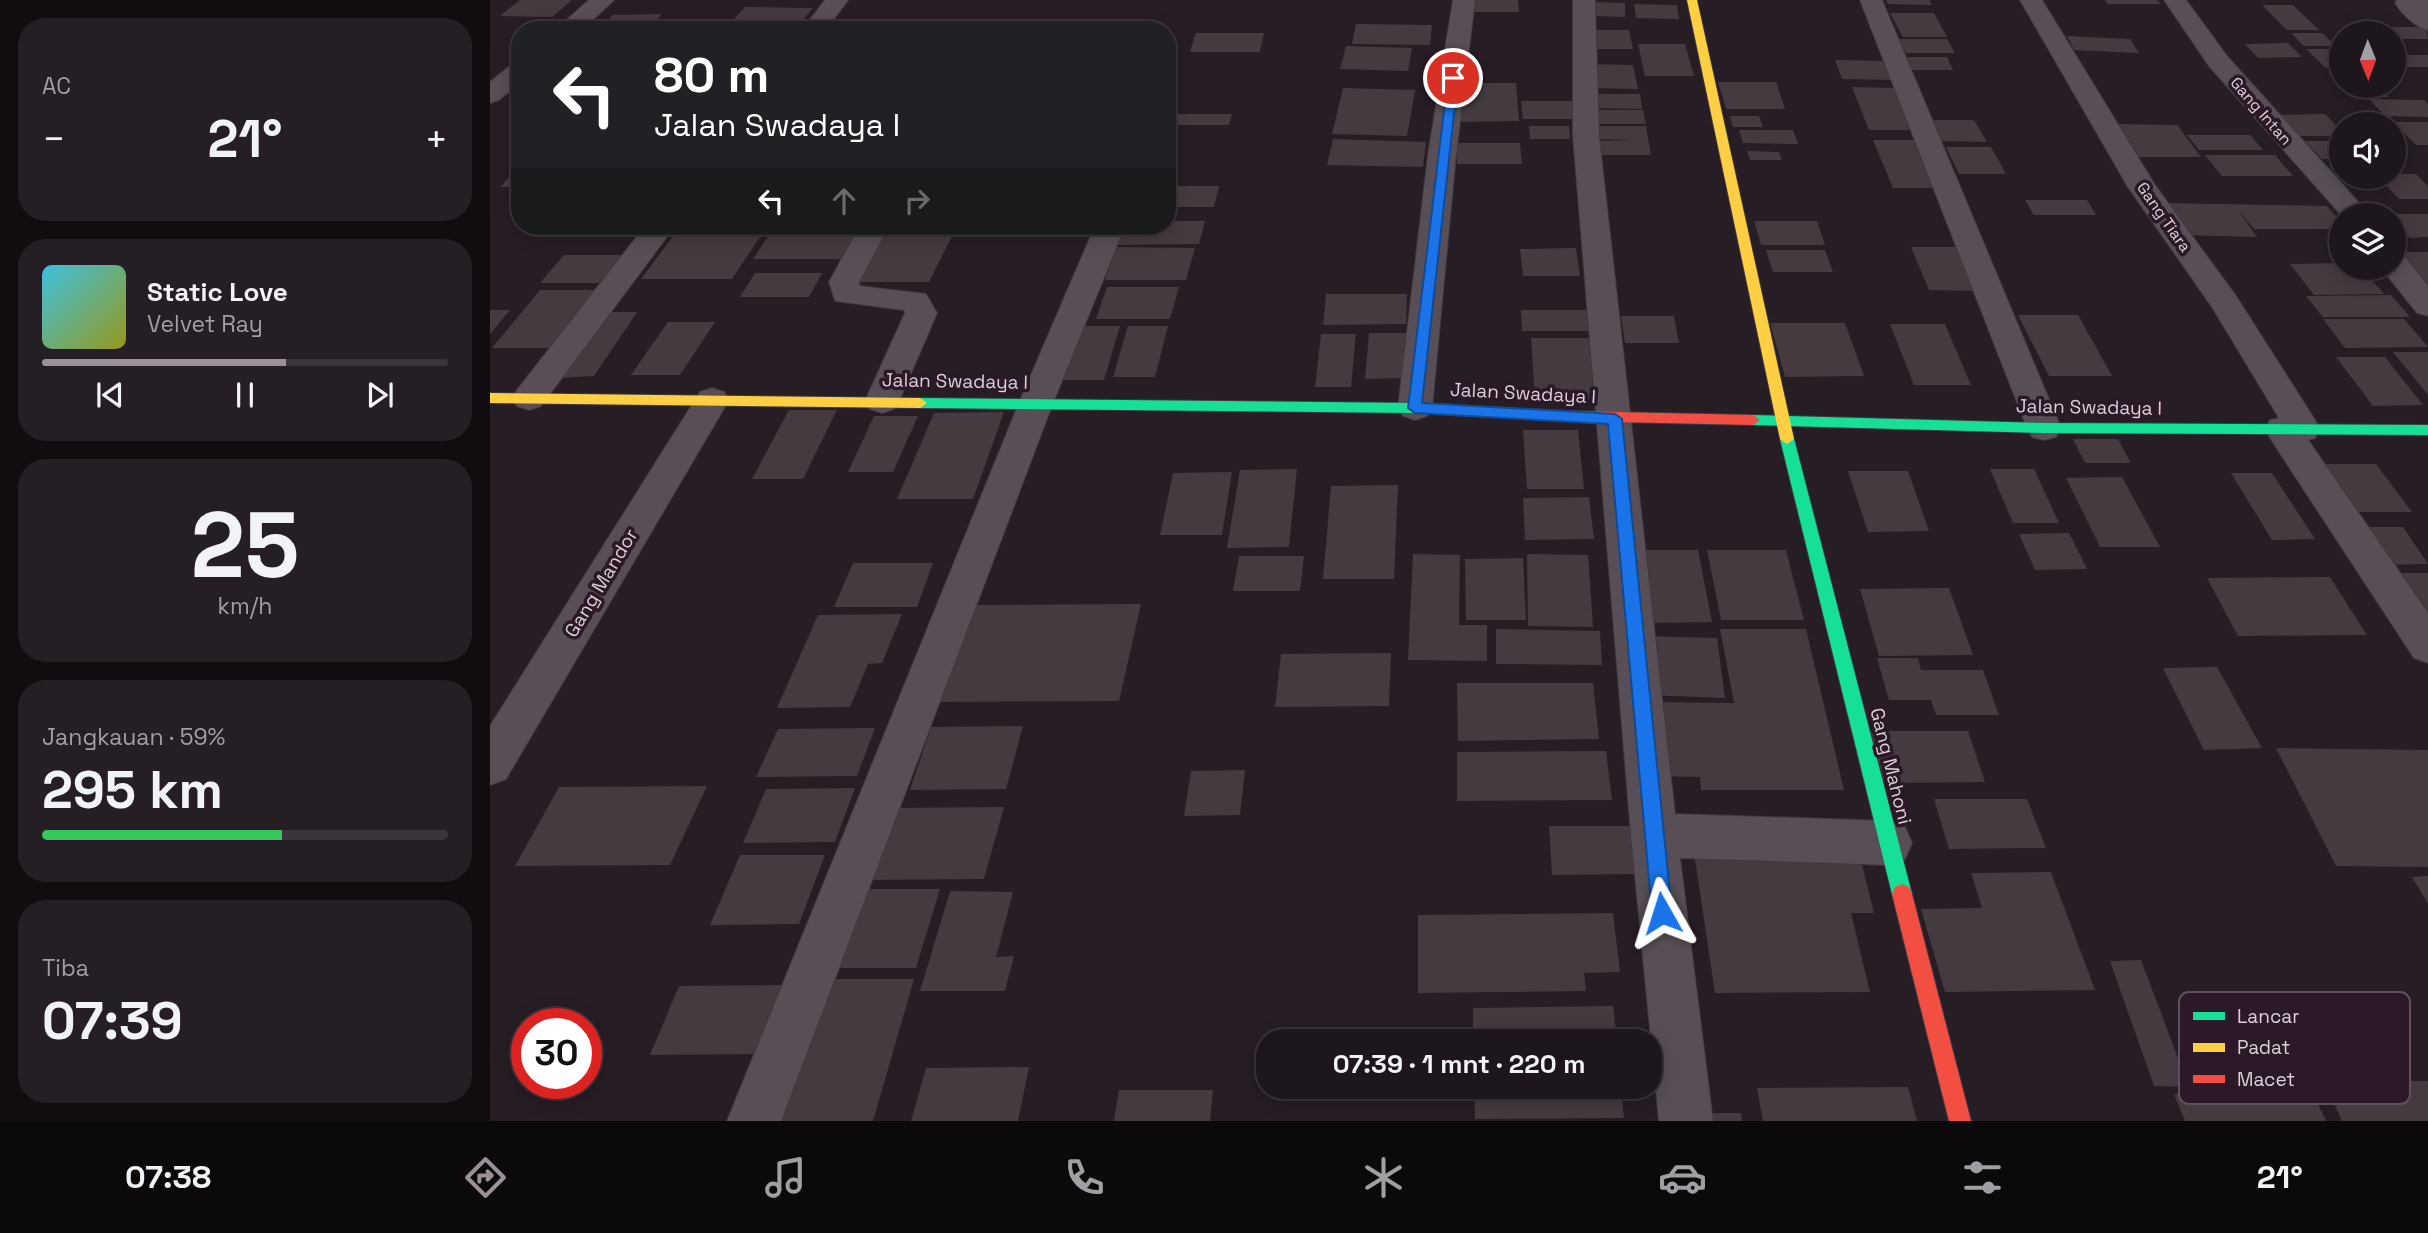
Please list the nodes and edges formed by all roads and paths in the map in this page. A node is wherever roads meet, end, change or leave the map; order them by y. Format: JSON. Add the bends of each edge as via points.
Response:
{"nodes":[{"id":1,"x":603,"y":0,"type":"edge"},
{"id":2,"x":837,"y":0,"type":"edge"},
{"id":3,"x":1464,"y":0,"type":"edge"},
{"id":4,"x":1584,"y":0,"type":"edge"},
{"id":5,"x":1692,"y":0,"type":"edge"},
{"id":6,"x":1871,"y":0,"type":"edge"},
{"id":7,"x":2031,"y":0,"type":"edge"},
{"id":8,"x":2175,"y":0,"type":"edge"},
{"id":9,"x":2428,"y":3,"type":"edge"},
{"id":10,"x":578,"y":21,"type":"edge"},
{"id":11,"x":821,"y":21,"type":"edge"},
{"id":12,"x":2428,"y":23,"type":"edge"},
{"id":13,"x":511,"y":76,"type":"edge"},
{"id":14,"x":490,"y":94,"type":"edge"},
{"id":15,"x":2345,"y":203,"type":"edge"},
{"id":16,"x":653,"y":235,"type":"edge"},
{"id":17,"x":869,"y":235,"type":"edge"},
{"id":18,"x":1106,"y":235,"type":"edge"},
{"id":19,"x":2406,"y":279,"type":"edge"},
{"id":20,"x":2428,"y":306,"type":"edge"},
{"id":21,"x":490,"y":398,"type":"edge"},
{"id":22,"x":529,"y":398,"type":"junction"},
{"id":23,"x":712,"y":400,"type":"junction"},
{"id":24,"x":882,"y":401,"type":"junction"},
{"id":25,"x":1036,"y":403,"type":"junction"},
{"id":26,"x":1415,"y":408,"type":"junction"},
{"id":27,"x":1615,"y":419,"type":"junction"},
{"id":28,"x":1782,"y":420,"type":"junction"},
{"id":29,"x":2044,"y":428,"type":"junction"},
{"id":30,"x":2293,"y":429,"type":"junction"},
{"id":31,"x":2428,"y":430,"type":"edge"},
{"id":32,"x":2428,"y":646,"type":"edge"},
{"id":33,"x":490,"y":765,"type":"edge"},
{"id":34,"x":1654,"y":835,"type":"junction"},
{"id":35,"x":1889,"y":843,"type":"junction"},
{"id":36,"x":754,"y":1121,"type":"edge"},
{"id":37,"x":1686,"y":1121,"type":"edge"},
{"id":38,"x":1960,"y":1121,"type":"edge"}],
"edges":[{"from":1,"to":10,"type":"street"},
{"from":2,"to":11,"type":"street"},
{"from":3,"to":26,"type":"street"},
{"from":4,"to":27,"type":"street","via":[[1586,136]]},
{"from":5,"to":28,"type":"street","name":"Gang Mahoni"},
{"from":6,"to":29,"type":"street"},
{"from":7,"to":30,"type":"street","name":"Gang Tiara","via":[[2142,187],[2225,303]]},
{"from":8,"to":15,"type":"street","name":"Gang Intan","via":[[2218,61]]},
{"from":9,"to":12,"type":"street","via":[[2406,2]]},
{"from":13,"to":14,"type":"street"},
{"from":16,"to":22,"type":"street"},
{"from":17,"to":24,"type":"street","via":[[844,282],[846,294],[915,301],[921,313]]},
{"from":18,"to":25,"type":"street"},
{"from":19,"to":20,"type":"street"},
{"from":21,"to":22,"type":"street","name":"Jalan Swadaya I"},
{"from":22,"to":23,"type":"street","name":"Jalan Swadaya I"},
{"from":23,"to":24,"type":"street","name":"Jalan Swadaya I"},
{"from":23,"to":33,"type":"street","name":"Gang Mandor"},
{"from":24,"to":25,"type":"street","name":"Jalan Swadaya I"},
{"from":25,"to":26,"type":"street","name":"Jalan Swadaya I"},
{"from":25,"to":36,"type":"street"},
{"from":26,"to":27,"type":"street","name":"Jalan Swadaya I"},
{"from":27,"to":28,"type":"street","name":"Jalan Swadaya I"},
{"from":27,"to":34,"type":"street"},
{"from":28,"to":29,"type":"street","name":"Jalan Swadaya I"},
{"from":28,"to":35,"type":"street","name":"Gang Mahoni"},
{"from":29,"to":30,"type":"street","name":"Jalan Swadaya I"},
{"from":30,"to":31,"type":"street","name":"Jalan Swadaya I"},
{"from":30,"to":32,"type":"street","name":"Gang Tiara"},
{"from":34,"to":35,"type":"street"},
{"from":34,"to":37,"type":"street"},
{"from":35,"to":38,"type":"street","name":"Gang Mahoni"}]}
